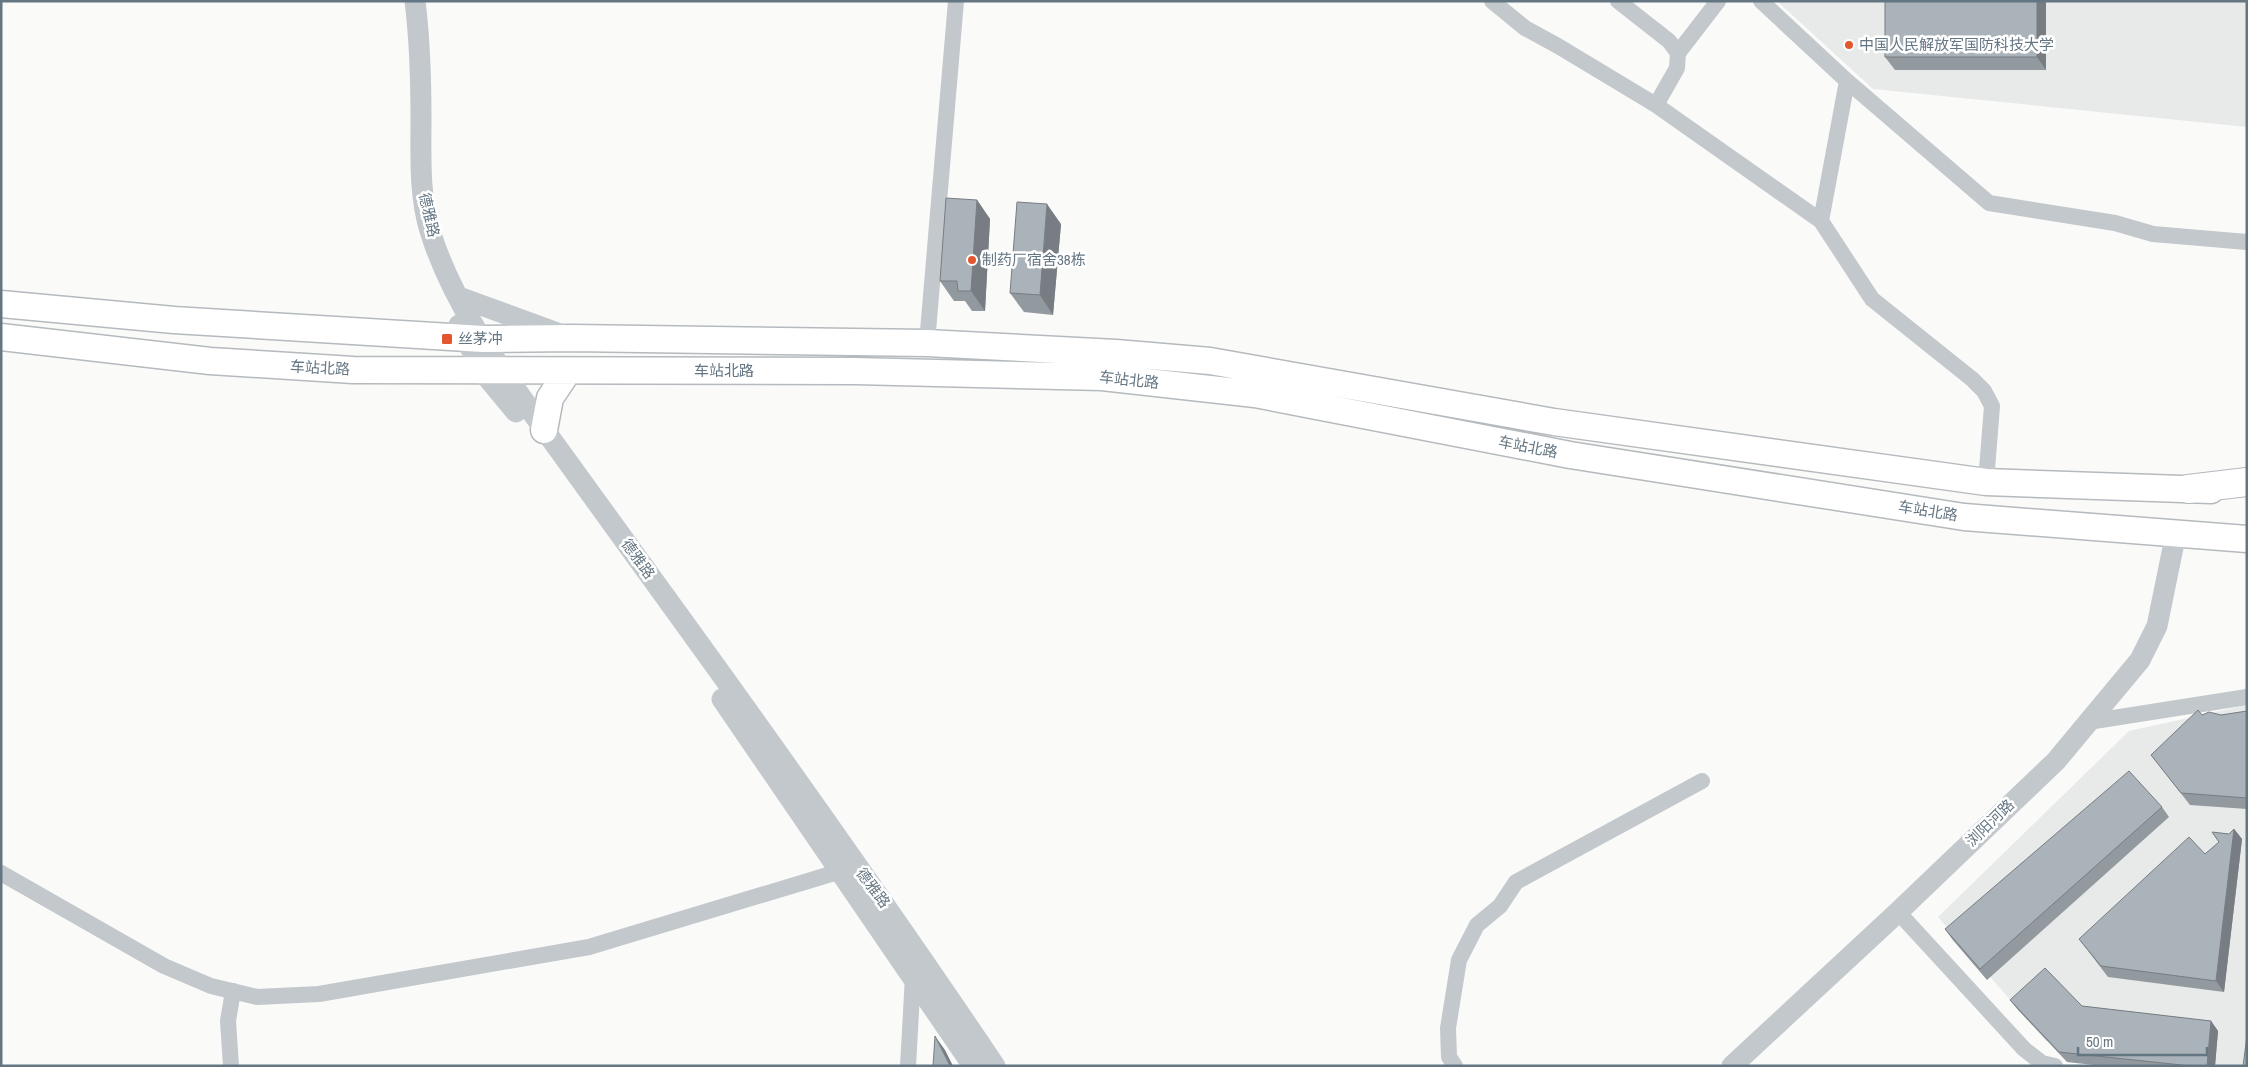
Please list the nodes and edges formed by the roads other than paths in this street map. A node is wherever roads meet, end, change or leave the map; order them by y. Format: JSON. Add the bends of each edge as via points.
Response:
{"nodes":[{"id":1,"x":406,"y":1,"type":"edge"},
{"id":2,"x":415,"y":1,"type":"edge"},
{"id":3,"x":956,"y":1,"type":"edge"},
{"id":4,"x":1492,"y":1,"type":"edge"},
{"id":5,"x":1618,"y":1,"type":"edge"},
{"id":6,"x":1718,"y":1,"type":"edge"},
{"id":7,"x":1761,"y":1,"type":"edge"},
{"id":8,"x":1678,"y":53,"type":"junction"},
{"id":9,"x":1847,"y":81,"type":"junction"},
{"id":10,"x":1656,"y":105,"type":"junction"},
{"id":11,"x":1821,"y":220,"type":"junction"},
{"id":12,"x":2247,"y":242,"type":"edge"},
{"id":13,"x":458,"y":297,"type":"junction"},
{"id":14,"x":1,"y":304,"type":"edge"},
{"id":15,"x":1,"y":337,"type":"edge"},
{"id":16,"x":474,"y":338,"type":"junction"},
{"id":17,"x":572,"y":338,"type":"junction"},
{"id":18,"x":927,"y":343,"type":"junction"},
{"id":19,"x":492,"y":371,"type":"junction"},
{"id":20,"x":568,"y":371,"type":"junction"},
{"id":21,"x":544,"y":430,"type":"junction"},
{"id":22,"x":1986,"y":482,"type":"junction"},
{"id":23,"x":2247,"y":482,"type":"edge"},
{"id":24,"x":2188,"y":489,"type":"junction"},
{"id":25,"x":2247,"y":493,"type":"edge"},
{"id":26,"x":2176,"y":533,"type":"junction"},
{"id":27,"x":2247,"y":539,"type":"edge"},
{"id":28,"x":2247,"y":697,"type":"edge"},
{"id":29,"x":2088,"y":722,"type":"junction"},
{"id":30,"x":1702,"y":781,"type":"dead end"},
{"id":31,"x":841,"y":871,"type":"junction"},
{"id":32,"x":1,"y":873,"type":"edge"},
{"id":33,"x":1898,"y":912,"type":"junction"},
{"id":34,"x":913,"y":976,"type":"junction"},
{"id":35,"x":234,"y":992,"type":"junction"},
{"id":36,"x":231,"y":1066,"type":"edge"},
{"id":37,"x":908,"y":1066,"type":"edge"},
{"id":38,"x":973,"y":1066,"type":"edge"},
{"id":39,"x":995,"y":1066,"type":"edge"},
{"id":40,"x":1455,"y":1066,"type":"edge"},
{"id":41,"x":1732,"y":1066,"type":"edge"},
{"id":42,"x":2055,"y":1066,"type":"edge"}],
"edges":[{"from":1,"to":16,"type":"street","name":"德雅路","via":[[412,48],[412,168],[417,216],[442,288]]},
{"from":2,"to":13,"type":"street","name":"德雅路","via":[[420,48],[421,160],[426,214],[430,232]]},
{"from":3,"to":18,"type":"street"},
{"from":4,"to":10,"type":"street","via":[[1525,28]]},
{"from":5,"to":8,"type":"street","via":[[1669,41]]},
{"from":6,"to":8,"type":"street"},
{"from":7,"to":9,"type":"street"},
{"from":8,"to":10,"type":"street","via":[[1677,68]]},
{"from":9,"to":11,"type":"street"},
{"from":9,"to":12,"type":"street","via":[[1989,203],[2115,223],[2153,234]]},
{"from":10,"to":11,"type":"street"},
{"from":11,"to":22,"type":"street","via":[[1872,299],[1984,391],[1992,406]]},
{"from":13,"to":16,"type":"street","name":"德雅路"},
{"from":13,"to":17,"type":"street"},
{"from":14,"to":16,"type":"main road","name":"车站北路","via":[[174,320]]},
{"from":15,"to":19,"type":"main road","name":"车站北路","via":[[210,361],[352,370]]},
{"from":16,"to":17,"type":"main road","name":"车站北路"},
{"from":16,"to":19,"type":"street","name":"德雅路"},
{"from":17,"to":18,"type":"main road","name":"车站北路"},
{"from":18,"to":22,"type":"main road","name":"车站北路","via":[[1210,361],[1554,422]]},
{"from":19,"to":20,"type":"main road","name":"车站北路"},
{"from":19,"to":21,"type":"street","name":"德雅路"},
{"from":19,"to":31,"type":"street","name":"德雅路"},
{"from":20,"to":21,"type":"main road","via":[[550,398]]},
{"from":20,"to":26,"type":"main road","name":"车站北路","via":[[855,371],[1102,377],[1255,394],[1570,455],[1964,517]]},
{"from":21,"to":39,"type":"street","name":"德雅路","via":[[884,902]]},
{"from":22,"to":24,"type":"main road","name":"车站北路"},
{"from":23,"to":24,"type":"highway"},
{"from":24,"to":25,"type":"main road","name":"车站北路"},
{"from":26,"to":27,"type":"main road","name":"车站北路"},
{"from":26,"to":29,"type":"street","name":"浏阳河路","via":[[2157,626],[2140,660]]},
{"from":28,"to":29,"type":"street"},
{"from":29,"to":33,"type":"street","name":"浏阳河路","via":[[2056,761]]},
{"from":30,"to":40,"type":"street","via":[[1516,882],[1500,906],[1477,925],[1459,960],[1448,1028],[1449,1056]]},
{"from":31,"to":34,"type":"street","name":"德雅路"},
{"from":31,"to":35,"type":"street","via":[[589,947],[319,994],[258,997]]},
{"from":32,"to":35,"type":"street","via":[[164,966],[210,986]]},
{"from":33,"to":41,"type":"street","name":"浏阳河路"},
{"from":33,"to":42,"type":"street","via":[[2024,1048],[2042,1063]]},
{"from":34,"to":37,"type":"street"},
{"from":34,"to":38,"type":"street","name":"德雅路"},
{"from":35,"to":36,"type":"street","via":[[228,1020]]}]}
